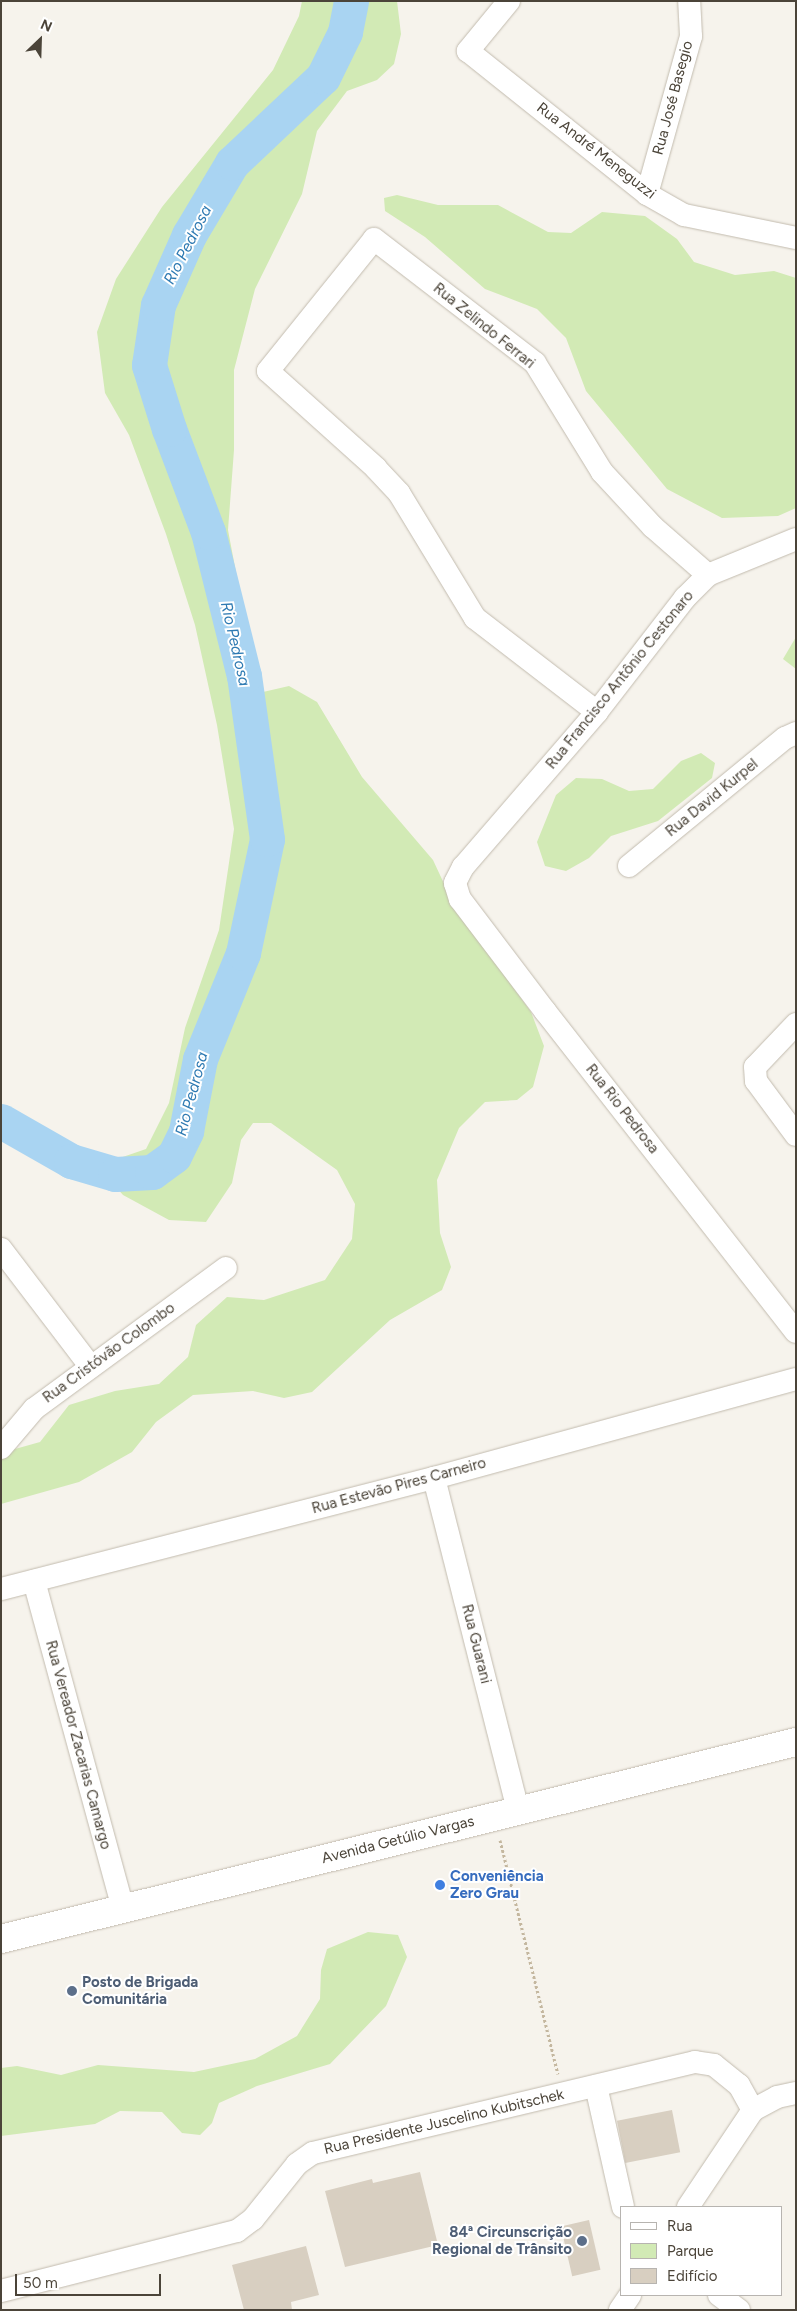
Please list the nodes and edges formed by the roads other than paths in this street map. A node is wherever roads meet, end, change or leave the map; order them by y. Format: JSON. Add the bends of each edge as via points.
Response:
{"nodes":[{"id":1,"x":509,"y":1,"type":"edge"},
{"id":2,"x":689,"y":1,"type":"edge"},
{"id":3,"x":647,"y":194,"type":"junction"},
{"id":4,"x":796,"y":238,"type":"edge"},
{"id":5,"x":796,"y":539,"type":"edge"},
{"id":6,"x":708,"y":576,"type":"junction"},
{"id":7,"x":597,"y":712,"type":"junction"},
{"id":8,"x":796,"y":733,"type":"edge"},
{"id":9,"x":629,"y":866,"type":"dead end"},
{"id":10,"x":456,"y":883,"type":"joint"},
{"id":11,"x":796,"y":1024,"type":"edge"},
{"id":12,"x":796,"y":1135,"type":"edge"},
{"id":13,"x":1,"y":1249,"type":"edge"},
{"id":14,"x":226,"y":1268,"type":"dead end"},
{"id":15,"x":796,"y":1332,"type":"edge"},
{"id":16,"x":91,"y":1367,"type":"junction"},
{"id":17,"x":796,"y":1379,"type":"edge"},
{"id":18,"x":1,"y":1448,"type":"edge"},
{"id":19,"x":434,"y":1478,"type":"junction"},
{"id":20,"x":34,"y":1581,"type":"junction"},
{"id":21,"x":1,"y":1589,"type":"edge"},
{"id":22,"x":796,"y":1742,"type":"edge"},
{"id":23,"x":506,"y":1813,"type":"junction"},
{"id":24,"x":123,"y":1908,"type":"junction"},
{"id":25,"x":1,"y":1938,"type":"edge"},
{"id":26,"x":596,"y":2086,"type":"junction"},
{"id":27,"x":796,"y":2093,"type":"edge"},
{"id":28,"x":753,"y":2110,"type":"junction"},
{"id":29,"x":623,"y":2206,"type":"edge"},
{"id":30,"x":689,"y":2206,"type":"edge"},
{"id":31,"x":1,"y":2291,"type":"edge"},
{"id":32,"x":629,"y":2296,"type":"edge"},
{"id":33,"x":719,"y":2296,"type":"edge"},
{"id":34,"x":620,"y":2310,"type":"edge"},
{"id":35,"x":740,"y":2310,"type":"edge"}],
"edges":[{"from":1,"to":3,"type":"street","name":"Rua André Meneguzzi","via":[[468,50]]},
{"from":2,"to":3,"type":"street","name":"Rua José Basegio","via":[[691,36]]},
{"from":3,"to":4,"type":"street","name":"Rua André Meneguzzi","via":[[684,215]]},
{"from":5,"to":6,"type":"street","name":"Rua Francisco Antônio Cestonaro"},
{"from":6,"to":7,"type":"street","name":"Rua Francisco Antônio Cestonaro","via":[[685,598]]},
{"from":6,"to":7,"type":"street","name":"Rua Zelindo Ferrari","via":[[654,528],[602,472],[535,363],[374,239],[268,371],[399,493],[475,618]]},
{"from":7,"to":10,"type":"street","name":"Rua Francisco Antônio Cestonaro","via":[[463,867]]},
{"from":8,"to":9,"type":"street","name":"Rua David Kurpel","via":[[785,738]]},
{"from":10,"to":15,"type":"street","name":"Rua Rio Pedrosa","via":[[460,899]]},
{"from":11,"to":12,"type":"street","via":[[755,1067],[756,1081]]},
{"from":13,"to":16,"type":"street"},
{"from":14,"to":16,"type":"street","name":"Rua Cristóvão Colombo"},
{"from":16,"to":18,"type":"street","name":"Rua Cristóvão Colombo","via":[[34,1409]]},
{"from":17,"to":19,"type":"street","name":"Rua Estevão Pires Carneiro"},
{"from":19,"to":20,"type":"street","name":"Rua Estevão Pires Carneiro"},
{"from":19,"to":23,"type":"street","name":"Rua Guarani"},
{"from":20,"to":21,"type":"street","name":"Rua Estevão Pires Carneiro"},
{"from":20,"to":24,"type":"street","name":"Rua Vereador Zacarias Camargo"},
{"from":22,"to":23,"type":"street","name":"Avenida Getúlio Vargas"},
{"from":23,"to":24,"type":"street","name":"Avenida Getúlio Vargas"},
{"from":24,"to":25,"type":"street","name":"Avenida Getúlio Vargas"},
{"from":26,"to":28,"type":"street","name":"Rua Presidente Juscelino Kubitschek","via":[[695,2062],[714,2066],[738,2085]]},
{"from":26,"to":29,"type":"street"},
{"from":26,"to":31,"type":"street","name":"Rua Presidente Juscelino Kubitschek","via":[[314,2153],[297,2164],[253,2219],[237,2231]]},
{"from":27,"to":28,"type":"street","via":[[777,2097]]},
{"from":28,"to":30,"type":"street"},
{"from":32,"to":34,"type":"street"},
{"from":33,"to":35,"type":"street"}]}
